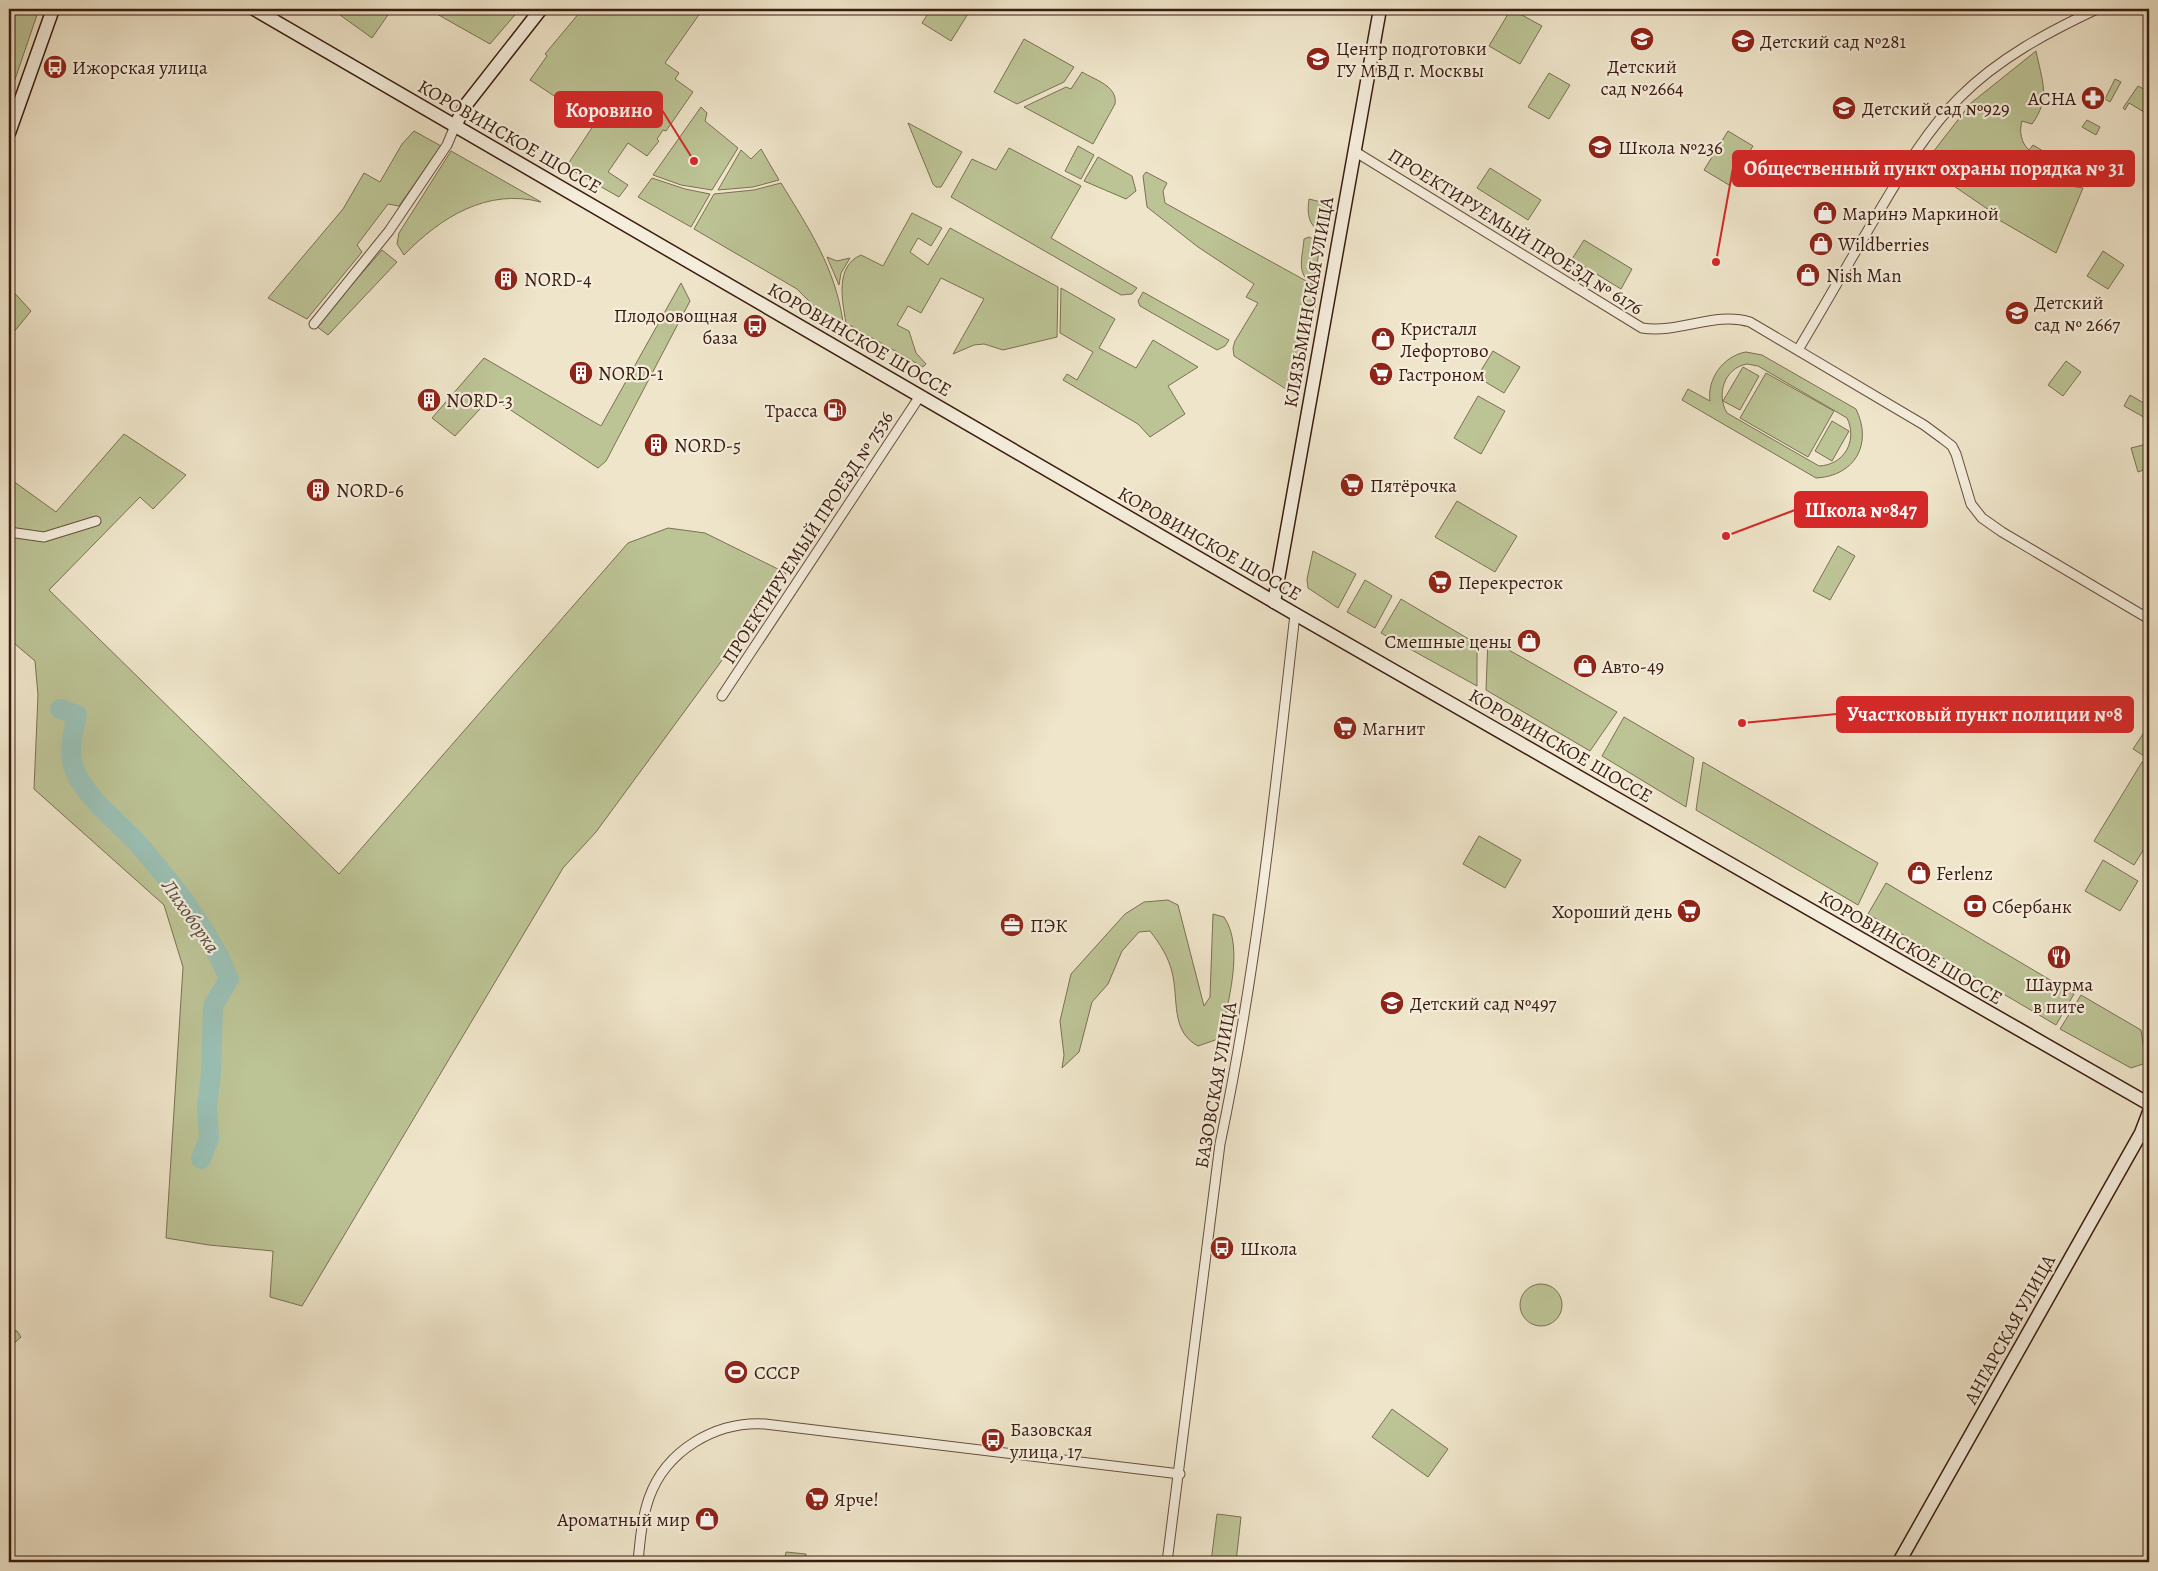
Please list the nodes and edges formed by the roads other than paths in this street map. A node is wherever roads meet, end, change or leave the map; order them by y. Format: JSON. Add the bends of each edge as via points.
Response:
{"nodes":[{"id":1,"x":53,"y":9,"type":"edge"},
{"id":2,"x":254,"y":9,"type":"edge"},
{"id":3,"x":541,"y":9,"type":"edge"},
{"id":4,"x":1380,"y":9,"type":"edge"},
{"id":5,"x":2097,"y":9,"type":"edge"},
{"id":6,"x":456,"y":126,"type":"junction"},
{"id":7,"x":9,"y":133,"type":"edge"},
{"id":8,"x":1354,"y":151,"type":"junction"},
{"id":9,"x":314,"y":324,"type":"dead end"},
{"id":10,"x":1798,"y":350,"type":"junction"},
{"id":11,"x":920,"y":396,"type":"junction"},
{"id":12,"x":96,"y":521,"type":"dead end"},
{"id":13,"x":9,"y":532,"type":"edge"},
{"id":14,"x":1274,"y":602,"type":"junction"},
{"id":15,"x":1295,"y":614,"type":"junction"},
{"id":16,"x":2149,"y":619,"type":"edge"},
{"id":17,"x":722,"y":696,"type":"dead end"},
{"id":18,"x":2149,"y":1104,"type":"edge"},
{"id":19,"x":2149,"y":1112,"type":"edge"},
{"id":20,"x":1180,"y":1474,"type":"junction"},
{"id":21,"x":638,"y":1562,"type":"edge"},
{"id":22,"x":1167,"y":1562,"type":"edge"},
{"id":23,"x":1899,"y":1562,"type":"edge"}],
"edges":[{"from":1,"to":7,"type":"main road"},
{"from":2,"to":6,"type":"main road","name":"КОРОВИНСКОЕ ШОССЕ"},
{"from":3,"to":6,"type":"main road","via":[[465,106]]},
{"from":4,"to":8,"type":"main road","name":"КЛЯЗЬМИНСКАЯ УЛИЦА"},
{"from":5,"to":10,"type":"street","via":[[2014,54],[1975,83],[1942,117],[1905,167]]},
{"from":6,"to":9,"type":"street","via":[[389,231]]},
{"from":6,"to":11,"type":"main road","name":"КОРОВИНСКОЕ ШОССЕ"},
{"from":8,"to":10,"type":"street","name":"ПРОЕКТИРУЕМЫЙ ПРОЕЗД № 6176","via":[[1642,328],[1669,330],[1741,319]]},
{"from":8,"to":14,"type":"main road","name":"КЛЯЗЬМИНСКАЯ УЛИЦА"},
{"from":10,"to":16,"type":"street","name":"ПРОЕКТИРУЕМЫЙ ПРОЕЗД № 6176","via":[[1924,425],[1952,446],[1971,504],[1982,518]]},
{"from":11,"to":14,"type":"main road","name":"КОРОВИНСКОЕ ШОССЕ"},
{"from":11,"to":17,"type":"street","name":"ПРОЕКТИРУЕМЫЙ ПРОЕЗД № 7536"},
{"from":12,"to":13,"type":"street","via":[[44,537]]},
{"from":14,"to":15,"type":"main road","name":"КОРОВИНСКОЕ ШОССЕ"},
{"from":15,"to":18,"type":"main road","name":"КОРОВИНСКОЕ ШОССЕ"},
{"from":15,"to":20,"type":"street","name":"БАЗОВСКАЯ УЛИЦА","via":[[1258,924],[1235,1075],[1220,1144]]},
{"from":19,"to":23,"type":"main road","name":"АНГАРСКАЯ УЛИЦА","via":[[2141,1132]]},
{"from":20,"to":21,"type":"street","via":[[765,1424],[733,1426],[712,1432],[690,1444],[657,1480],[642,1522]]},
{"from":20,"to":22,"type":"street","name":"БАЗОВСКАЯ УЛИЦА"}]}
